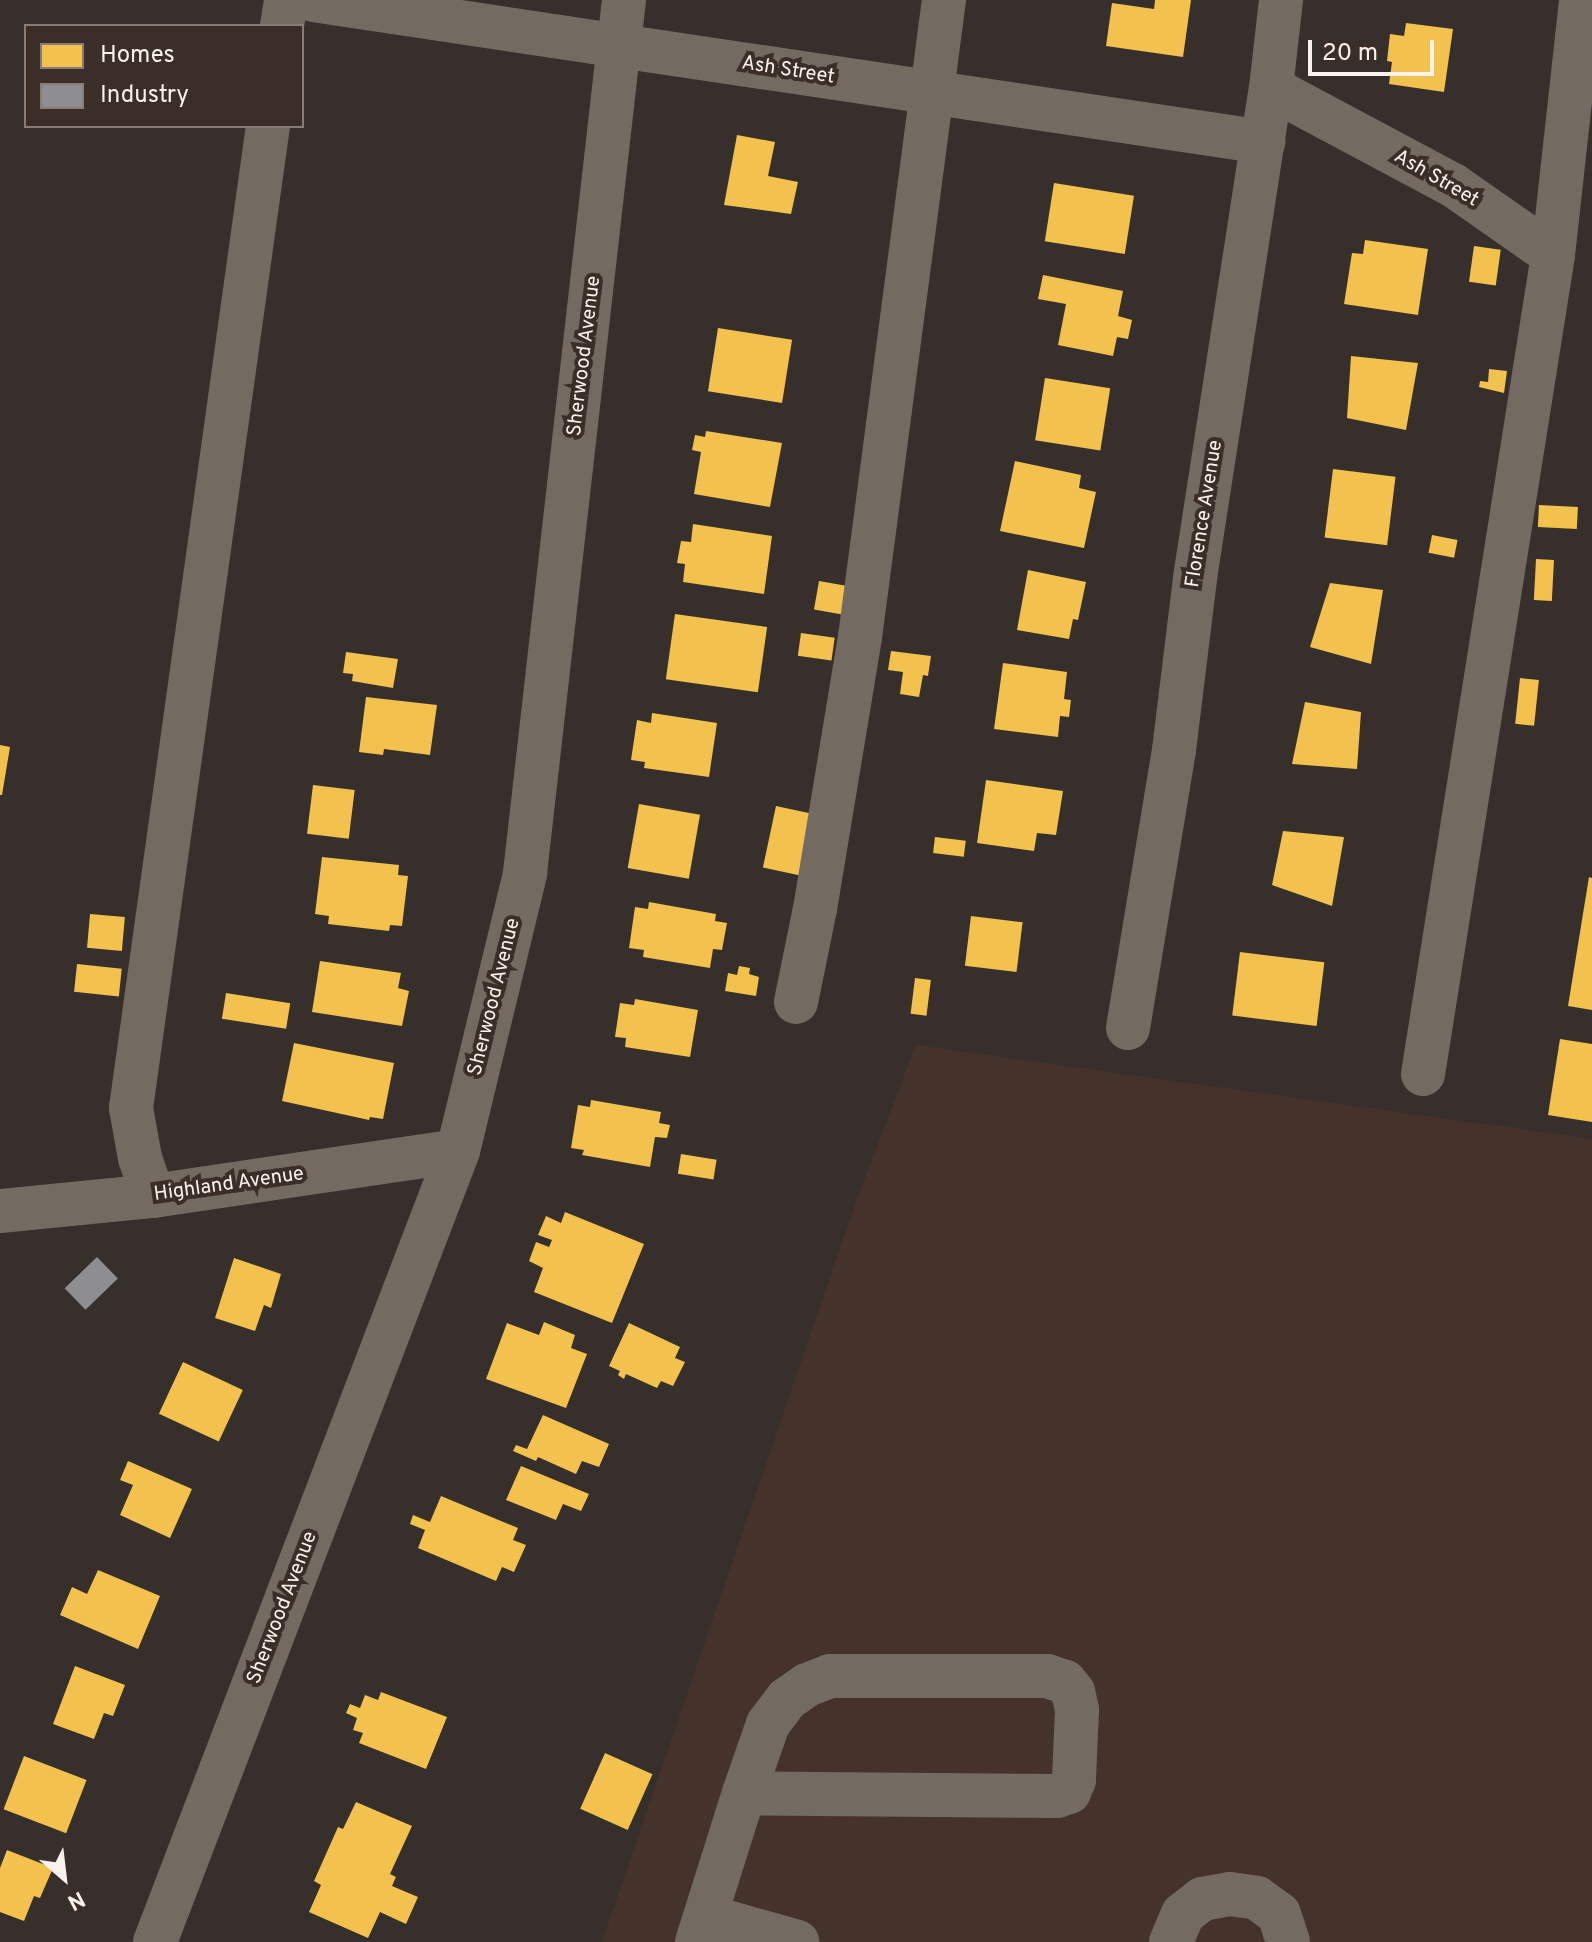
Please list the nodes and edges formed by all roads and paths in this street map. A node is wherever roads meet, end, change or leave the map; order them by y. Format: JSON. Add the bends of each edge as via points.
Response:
{"nodes":[{"id":1,"x":286,"y":0,"type":"edge"},
{"id":2,"x":313,"y":0,"type":"edge"},
{"id":3,"x":624,"y":0,"type":"edge"},
{"id":4,"x":944,"y":0,"type":"edge"},
{"id":5,"x":1281,"y":0,"type":"edge"},
{"id":6,"x":1581,"y":0,"type":"edge"},
{"id":7,"x":282,"y":24,"type":"edge"},
{"id":8,"x":620,"y":44,"type":"junction"},
{"id":9,"x":1271,"y":88,"type":"junction"},
{"id":10,"x":933,"y":90,"type":"junction"},
{"id":11,"x":268,"y":128,"type":"edge"},
{"id":12,"x":1263,"y":142,"type":"junction"},
{"id":13,"x":1553,"y":255,"type":"junction"},
{"id":14,"x":796,"y":1002,"type":"dead end"},
{"id":15,"x":1128,"y":1028,"type":"dead end"},
{"id":16,"x":1423,"y":1074,"type":"dead end"},
{"id":17,"x":458,"y":1151,"type":"junction"},
{"id":18,"x":153,"y":1196,"type":"junction"},
{"id":19,"x":0,"y":1211,"type":"edge"},
{"id":20,"x":744,"y":1793,"type":"junction"},
{"id":21,"x":702,"y":1929,"type":"edge"},
{"id":22,"x":155,"y":1942,"type":"edge"},
{"id":23,"x":797,"y":1942,"type":"edge"},
{"id":24,"x":1171,"y":1942,"type":"edge"},
{"id":25,"x":1288,"y":1942,"type":"edge"}],
"edges":[{"from":1,"to":7,"type":"street"},
{"from":2,"to":8,"type":"street","name":"Ash Street"},
{"from":3,"to":8,"type":"street","name":"Sherwood Avenue"},
{"from":4,"to":10,"type":"street"},
{"from":5,"to":9,"type":"street","name":"Florence Avenue"},
{"from":6,"to":13,"type":"street"},
{"from":8,"to":10,"type":"street","name":"Ash Street"},
{"from":8,"to":17,"type":"street","name":"Sherwood Avenue","via":[[525,873]]},
{"from":9,"to":12,"type":"street","name":"Florence Avenue"},
{"from":9,"to":13,"type":"street","name":"Ash Street","via":[[1453,185]]},
{"from":10,"to":12,"type":"street","name":"Ash Street"},
{"from":10,"to":14,"type":"street","via":[[860,637]]},
{"from":11,"to":18,"type":"street","via":[[131,1108]]},
{"from":12,"to":15,"type":"street","name":"Florence Avenue"},
{"from":13,"to":16,"type":"street"},
{"from":17,"to":18,"type":"street","name":"Highland Avenue"},
{"from":17,"to":22,"type":"street","name":"Sherwood Avenue"},
{"from":18,"to":19,"type":"street","name":"Highland Avenue"},
{"from":20,"to":20,"type":"street","via":[[768,1724],[787,1699],[830,1676],[1047,1676],[1065,1682],[1073,1692],[1074,1780],[1069,1792],[1057,1796]]},
{"from":20,"to":21,"type":"street"},
{"from":21,"to":23,"type":"street"},
{"from":24,"to":25,"type":"street","via":[[1183,1914],[1202,1899],[1230,1894],[1257,1898],[1279,1914]]}]}
